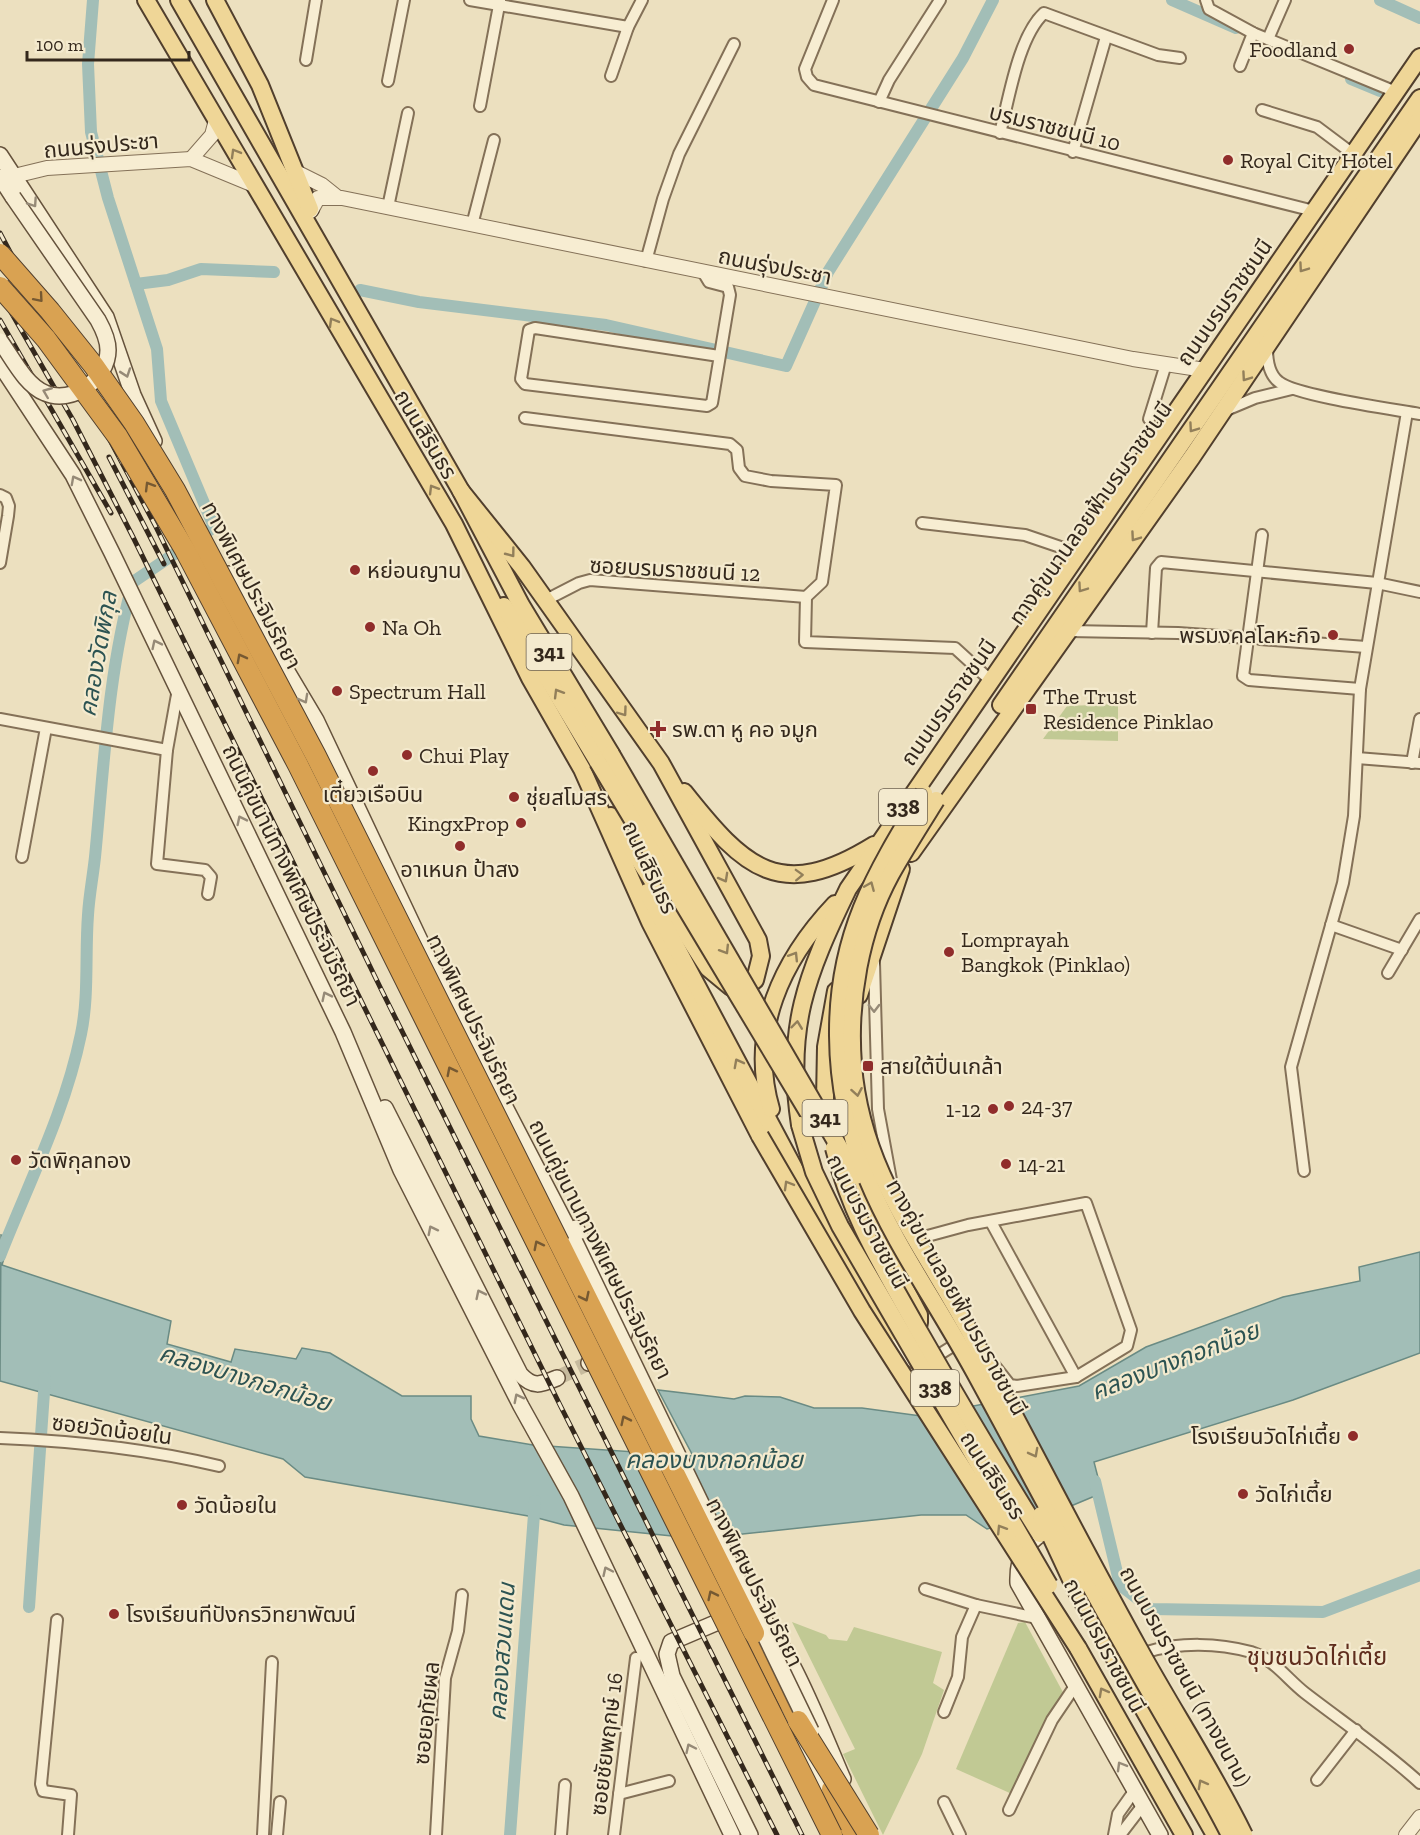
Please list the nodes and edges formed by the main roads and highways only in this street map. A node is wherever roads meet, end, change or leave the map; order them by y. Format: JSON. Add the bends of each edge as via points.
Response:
{"nodes":[{"id":1,"x":146,"y":0,"type":"edge"},
{"id":2,"x":179,"y":0,"type":"edge"},
{"id":3,"x":204,"y":0,"type":"edge"},
{"id":4,"x":215,"y":0,"type":"edge"},
{"id":5,"x":1420,"y":57,"type":"edge"},
{"id":6,"x":1420,"y":74,"type":"edge"},
{"id":7,"x":1420,"y":98,"type":"edge"},
{"id":8,"x":1420,"y":119,"type":"edge"},
{"id":9,"x":279,"y":134,"type":"junction"},
{"id":10,"x":0,"y":155,"type":"edge"},
{"id":11,"x":7,"y":176,"type":"edge"},
{"id":12,"x":326,"y":253,"type":"junction"},
{"id":13,"x":0,"y":254,"type":"edge"},
{"id":14,"x":0,"y":287,"type":"edge"},
{"id":15,"x":0,"y":341,"type":"edge"},
{"id":16,"x":0,"y":350,"type":"edge"},
{"id":17,"x":0,"y":364,"type":"edge"},
{"id":18,"x":14,"y":385,"type":"junction"},
{"id":19,"x":461,"y":491,"type":"junction"},
{"id":20,"x":454,"y":524,"type":"junction"},
{"id":21,"x":605,"y":758,"type":"junction"},
{"id":22,"x":661,"y":763,"type":"junction"},
{"id":23,"x":582,"y":769,"type":"junction"},
{"id":24,"x":880,"y":841,"type":"junction"},
{"id":25,"x":901,"y":869,"type":"junction"},
{"id":26,"x":848,"y":890,"type":"junction"},
{"id":27,"x":433,"y":968,"type":"junction"},
{"id":28,"x":343,"y":1032,"type":"junction"},
{"id":29,"x":778,"y":1132,"type":"junction"},
{"id":30,"x":887,"y":1225,"type":"junction"},
{"id":31,"x":589,"y":1363,"type":"tunnel mouth"},
{"id":32,"x":557,"y":1378,"type":"tunnel mouth"},
{"id":33,"x":1076,"y":1590,"type":"junction"},
{"id":34,"x":1078,"y":1648,"type":"junction"},
{"id":35,"x":798,"y":1721,"type":"junction"},
{"id":36,"x":1205,"y":1818,"type":"junction"},
{"id":37,"x":732,"y":1835,"type":"edge"},
{"id":38,"x":750,"y":1835,"type":"edge"},
{"id":39,"x":759,"y":1835,"type":"edge"},
{"id":40,"x":832,"y":1835,"type":"edge"},
{"id":41,"x":842,"y":1835,"type":"edge"},
{"id":42,"x":855,"y":1835,"type":"edge"},
{"id":43,"x":860,"y":1835,"type":"edge"},
{"id":44,"x":869,"y":1835,"type":"edge"},
{"id":45,"x":1160,"y":1835,"type":"edge"},
{"id":46,"x":1184,"y":1835,"type":"edge"},
{"id":47,"x":1215,"y":1835,"type":"edge"},
{"id":48,"x":1229,"y":1835,"type":"edge"},
{"id":49,"x":1246,"y":1835,"type":"edge"}],
"edges":[{"from":20,"to":1,"type":"main road","name":"ถนนสิรินธร","one_way":true},
{"from":2,"to":12,"type":"main road","name":"ถนนสิรินธร"},
{"from":3,"to":9,"type":"main road"},
{"from":4,"to":9,"type":"main road","via":[[255,76]]},
{"from":5,"to":24,"type":"main road","name":"ถนนบรมราชชนนี","number":"338"},
{"from":30,"to":6,"type":"main road","name":"ทางคู่ขนานลอยฟ้าบรมราชชนนี","one_way":true,"bridge":true,"via":[[855,1148],[842,1088],[838,1035],[846,957],[879,867],[931,783]]},
{"from":7,"to":49,"type":"main road","name":"ทางคู่ขนานลอยฟ้าบรมราชชนนี","one_way":true,"bridge":true,"via":[[936,800],[879,899],[864,946],[854,998],[856,1088],[879,1173],[965,1324],[1139,1649]]},
{"from":8,"to":25,"type":"main road","name":"ถนนบรมราชชนนี","number":"338","one_way":true,"via":[[1267,348]]},
{"from":9,"to":12,"type":"main road"},
{"from":10,"to":11,"type":"main road","name":"ถนนคู่ขนานทางพิเศษประจิมรัถยา"},
{"from":11,"to":15,"type":"main road","one_way":true,"bridge":true,"via":[[13,197],[98,320],[108,350],[103,370],[84,389],[53,396],[30,382]]},
{"from":11,"to":27,"type":"main road","name":"ถนนคู่ขนานทางพิเศษประจิมรัถยา","one_way":true,"via":[[106,317],[151,436],[316,720]]},
{"from":12,"to":19,"type":"main road","name":"ถนนสิรินธร"},
{"from":13,"to":35,"type":"highway","name":"ทางพิเศษประจิมรัถยา","one_way":true,"bridge":true,"via":[[94,366],[175,490],[316,756]]},
{"from":40,"to":14,"type":"highway","name":"ทางพิเศษประจิมรัถยา","one_way":true,"bridge":true,"via":[[298,765],[185,550],[118,437],[46,339]]},
{"from":16,"to":18,"type":"main road"},
{"from":17,"to":18,"type":"main road","name":"ถนนคู่ขนานทางพิเศษประจิมรัถยา"},
{"from":28,"to":18,"type":"main road","name":"ถนนคู่ขนานทางพิเศษประจิมรัถยา","one_way":true,"via":[[73,475]]},
{"from":19,"to":21,"type":"main road","name":"ถนนสิรินธร","number":"341"},
{"from":19,"to":22,"type":"main road","one_way":true,"via":[[546,600]]},
{"from":21,"to":20,"type":"main road","one_way":true},
{"from":20,"to":23,"type":"main road","name":"ถนนสิรินธร","number":"341","via":[[530,678]]},
{"from":21,"to":30,"type":"main road","bridge":true,"via":[[690,918],[849,1180]]},
{"from":21,"to":33,"type":"main road","name":"ถนนสิรินธร","number":"341","one_way":true,"bridge":true,"via":[[668,855],[818,1106],[1028,1488]]},
{"from":22,"to":23,"type":"main road","one_way":true,"via":[[758,940],[759,972],[747,987],[730,987],[708,968]]},
{"from":22,"to":24,"type":"main road","one_way":true,"via":[[725,842],[768,870],[793,875],[827,870]]},
{"from":29,"to":23,"type":"main road","one_way":true},
{"from":34,"to":23,"type":"main road","name":"ถนนสิรินธร","number":"341","one_way":true,"bridge":true,"via":[[862,1311],[760,1136],[650,922]]},
{"from":24,"to":26,"type":"main road","name":"ถนนบรมราชชนนี","number":"338"},
{"from":25,"to":29,"type":"main road","via":[[847,1033],[837,1102],[849,1168],[877,1235],[919,1316],[919,1323],[909,1333],[887,1331],[812,1202]]},
{"from":25,"to":33,"type":"main road","name":"ถนนบรมราชชนนี","number":"338","bridge":true,"via":[[841,975],[829,1020],[825,1100],[841,1176],[861,1228]]},
{"from":29,"to":26,"type":"main road","one_way":true,"via":[[762,1068],[768,1013],[803,942]]},
{"from":34,"to":26,"type":"main road","name":"ถนนบรมราชชนนี","number":"338","one_way":true,"bridge":true,"via":[[1029,1548],[840,1226],[814,1172],[800,1125],[794,1072],[801,998],[820,946]]},
{"from":27,"to":31,"type":"main road","via":[[486,1052],[625,1326],[622,1344]]},
{"from":27,"to":42,"type":"main road","name":"ถนนคู่ขนานทางพิเศษประจิมรัถยา","bridge":true,"via":[[575,1242],[833,1777]]},
{"from":32,"to":28,"type":"main road","one_way":true,"via":[[538,1386],[528,1384],[520,1374],[415,1164]]},
{"from":37,"to":28,"type":"main road","name":"ถนนคู่ขนานทางพิเศษประจิมรัถยา","one_way":true,"via":[[571,1496],[402,1170]]},
{"from":48,"to":30,"type":"main road","name":"ทางคู่ขนานลอยฟ้าบรมราชชนนี","one_way":true,"bridge":true,"via":[[952,1332]]},
{"from":33,"to":36,"type":"main road","name":"ถนนบรมราชชนนี","number":"338"},
{"from":46,"to":34,"type":"main road","name":"ถนนบรมราชชนนี","number":"338","one_way":true},
{"from":35,"to":42,"type":"highway","name":"ทางพิเศษประจิมรัถยา","bridge":true},
{"from":35,"to":44,"type":"highway","bridge":true},
{"from":36,"to":47,"type":"main road","name":"ถนนบรมราชชนนี","number":"338"},
{"from":36,"to":48,"type":"main road"},
{"from":38,"to":43,"type":"main road","via":[[676,1686],[667,1654],[671,1642],[720,1619],[748,1611],[761,1617],[772,1630],[790,1665],[842,1778]]},
{"from":39,"to":41,"type":"main road","via":[[674,1660],[677,1648],[728,1623],[743,1628],[751,1642]]},
{"from":45,"to":49,"type":"main road","name":"ถนนบรมราชชนนี (ทางขนาน)","one_way":true,"via":[[1018,1583],[1022,1554],[1040,1533],[1070,1527],[1084,1540]]}]}
